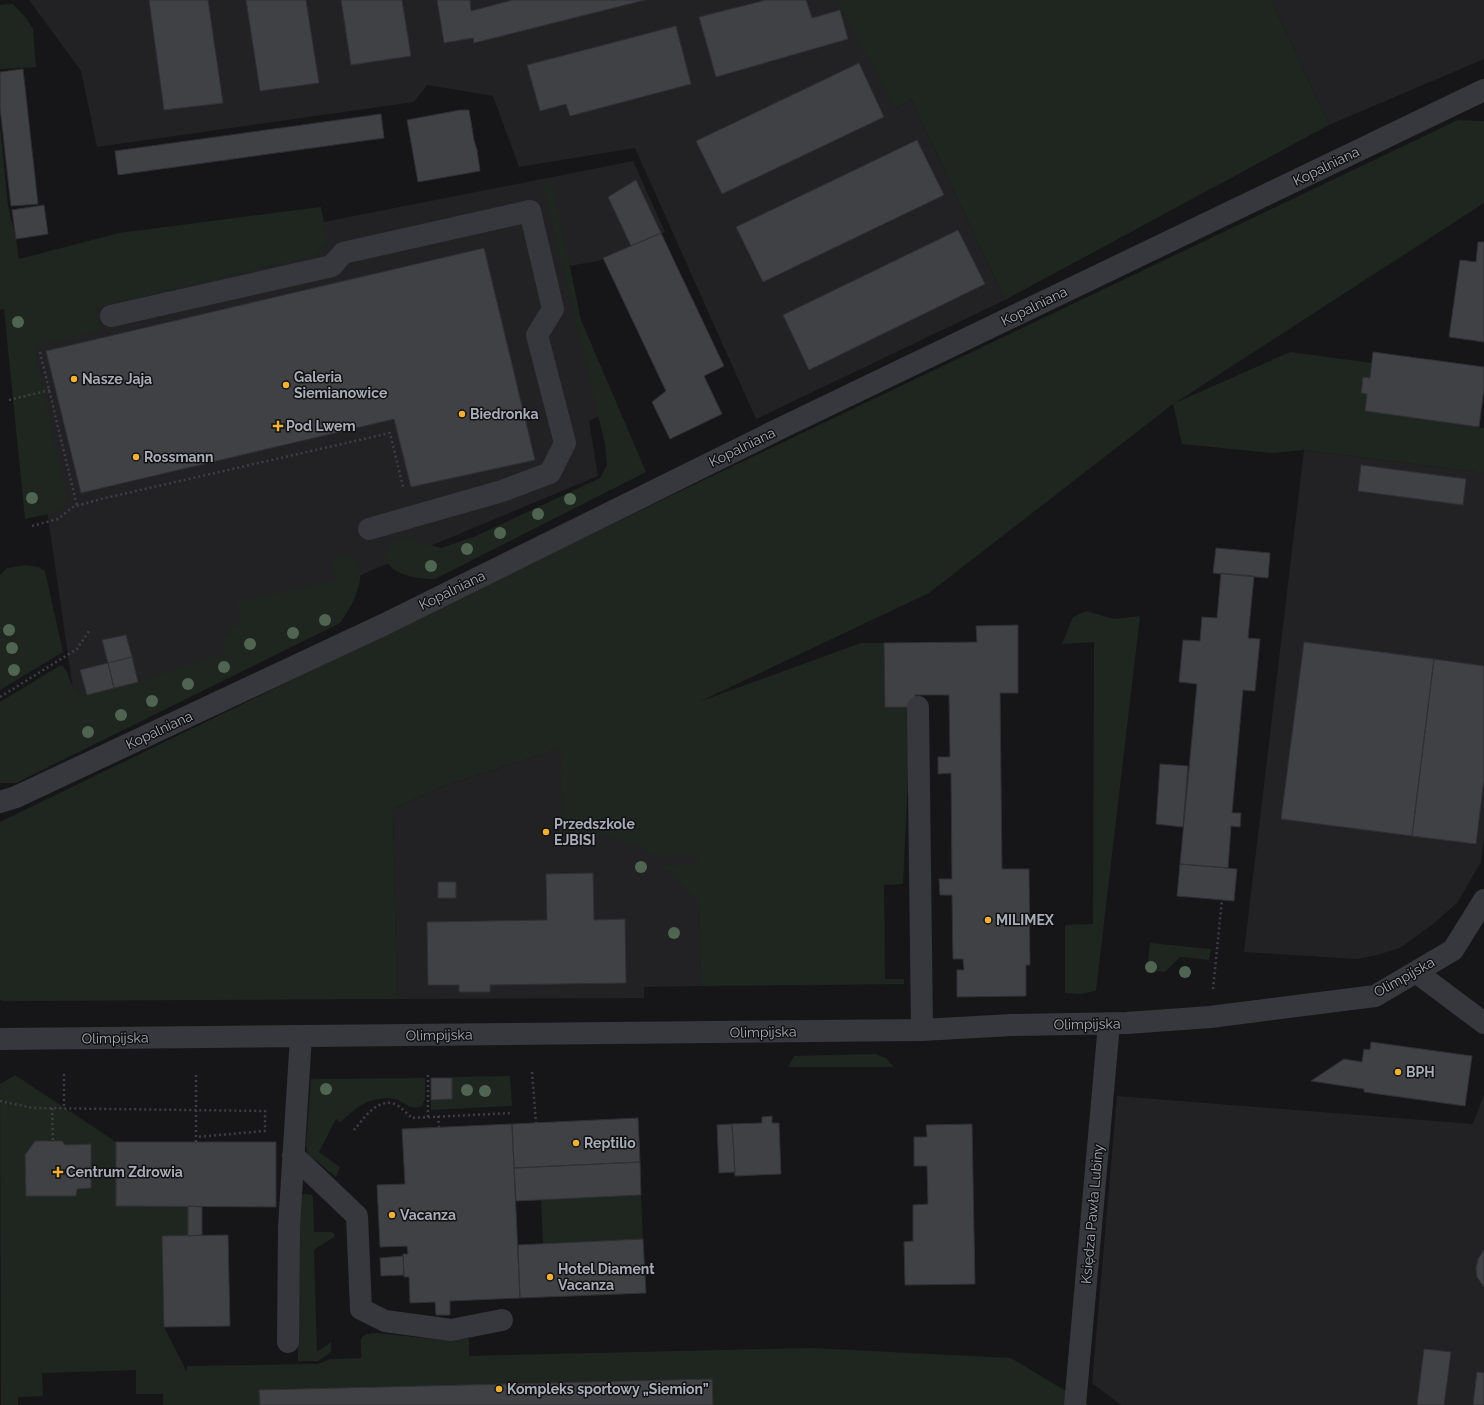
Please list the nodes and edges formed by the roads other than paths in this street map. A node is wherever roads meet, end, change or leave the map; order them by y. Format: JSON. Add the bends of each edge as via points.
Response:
{"nodes":[{"id":1,"x":1484,"y":90,"type":"edge"},
{"id":2,"x":111,"y":316,"type":"dead end"},
{"id":3,"x":370,"y":529,"type":"dead end"},
{"id":4,"x":918,"y":707,"type":"dead end"},
{"id":5,"x":0,"y":802,"type":"edge"},
{"id":6,"x":1484,"y":900,"type":"edge"},
{"id":7,"x":1416,"y":972,"type":"junction"},
{"id":8,"x":1484,"y":1023,"type":"edge"},
{"id":9,"x":1108,"y":1024,"type":"junction"},
{"id":10,"x":922,"y":1030,"type":"junction"},
{"id":11,"x":301,"y":1036,"type":"junction"},
{"id":12,"x":0,"y":1039,"type":"edge"},
{"id":13,"x":293,"y":1155,"type":"junction"},
{"id":14,"x":502,"y":1320,"type":"dead end"},
{"id":15,"x":288,"y":1342,"type":"dead end"},
{"id":16,"x":1075,"y":1405,"type":"edge"}],
"edges":[{"from":1,"to":5,"type":"street","name":"Kopalniana","via":[[791,423],[387,623],[16,797]]},
{"from":2,"to":3,"type":"street","via":[[332,266],[343,253],[530,211],[553,309],[537,335],[565,443],[550,473],[502,491]]},
{"from":4,"to":10,"type":"street"},
{"from":6,"to":7,"type":"street","name":"Olimpijska","via":[[1454,950]]},
{"from":7,"to":8,"type":"street"},
{"from":7,"to":9,"type":"street","name":"Olimpijska","via":[[1375,996],[1210,1017]]},
{"from":9,"to":10,"type":"street","name":"Olimpijska","via":[[1011,1025]]},
{"from":9,"to":16,"type":"street","name":"Księdza Pawła Lubiny"},
{"from":10,"to":11,"type":"street","name":"Olimpijska"},
{"from":11,"to":12,"type":"street","name":"Olimpijska"},
{"from":11,"to":13,"type":"street"},
{"from":13,"to":14,"type":"street","via":[[357,1216],[361,1309],[385,1321],[451,1330]]},
{"from":13,"to":15,"type":"street","via":[[288,1227]]}]}
